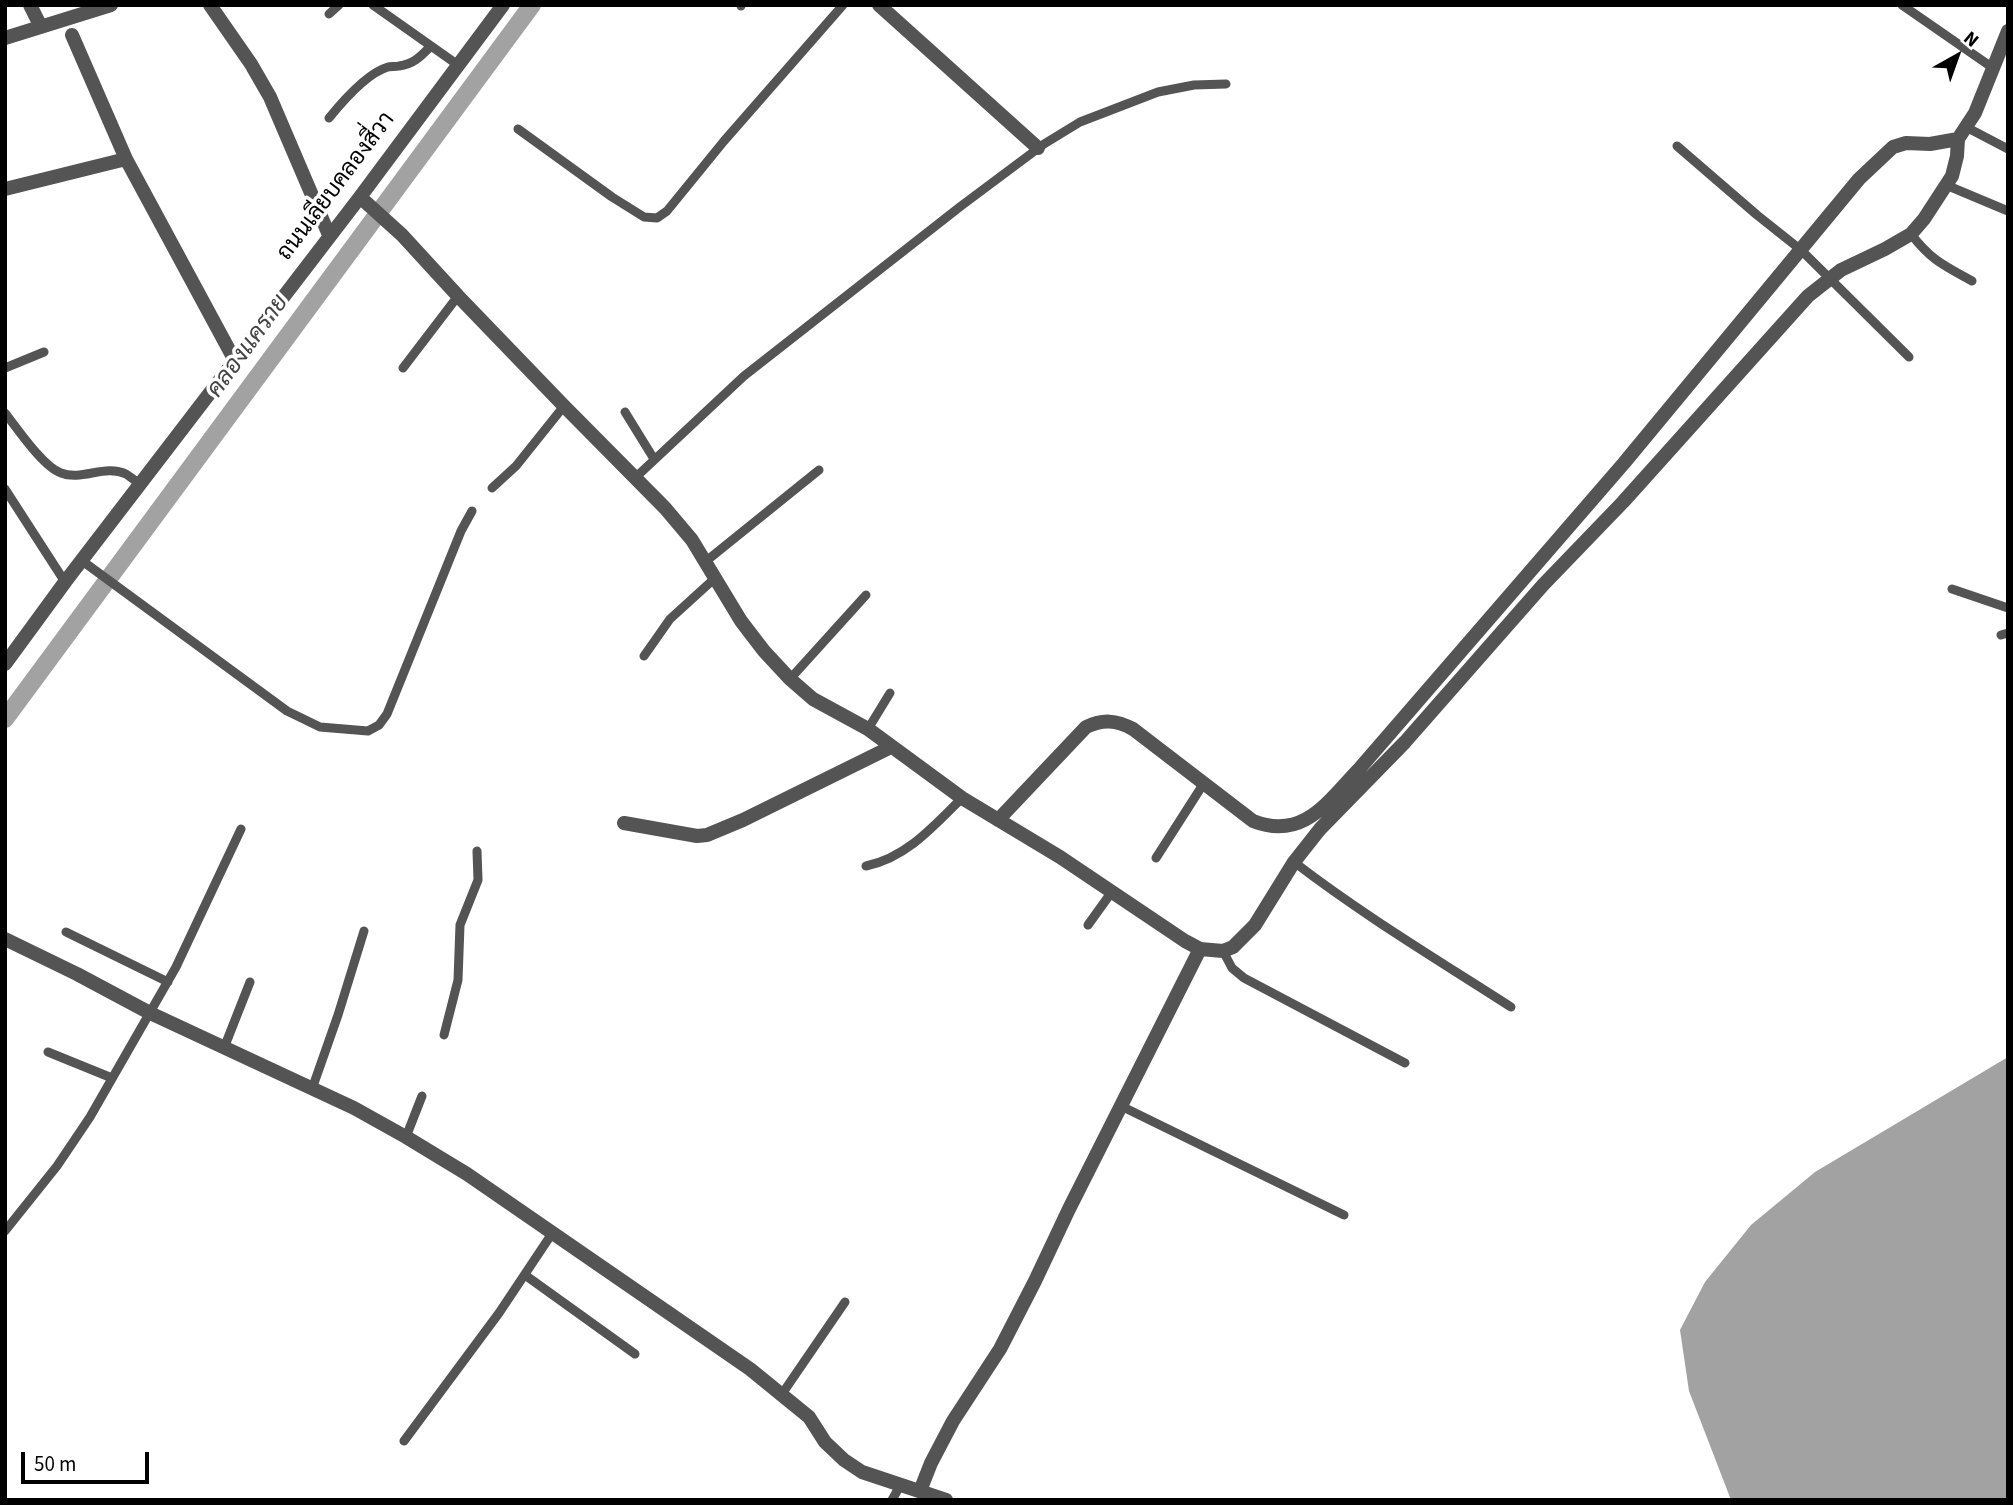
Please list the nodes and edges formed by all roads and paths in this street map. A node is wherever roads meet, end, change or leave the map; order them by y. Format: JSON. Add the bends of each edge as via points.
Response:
{"nodes":[{"id":1,"x":30,"y":5,"type":"edge"},
{"id":2,"x":111,"y":5,"type":"edge"},
{"id":3,"x":210,"y":5,"type":"edge"},
{"id":4,"x":339,"y":5,"type":"edge"},
{"id":5,"x":373,"y":5,"type":"edge"},
{"id":6,"x":503,"y":5,"type":"edge"},
{"id":7,"x":843,"y":5,"type":"edge"},
{"id":8,"x":879,"y":5,"type":"edge"},
{"id":9,"x":1902,"y":5,"type":"edge"},
{"id":10,"x":329,"y":14,"type":"dead end"},
{"id":11,"x":41,"y":27,"type":"junction"},
{"id":12,"x":2008,"y":31,"type":"edge"},
{"id":13,"x":72,"y":35,"type":"dead end"},
{"id":14,"x":5,"y":38,"type":"edge"},
{"id":15,"x":431,"y":46,"type":"junction"},
{"id":16,"x":458,"y":65,"type":"junction"},
{"id":17,"x":1993,"y":68,"type":"junction"},
{"id":18,"x":1226,"y":84,"type":"dead end"},
{"id":19,"x":329,"y":118,"type":"dead end"},
{"id":20,"x":518,"y":129,"type":"dead end"},
{"id":21,"x":1962,"y":133,"type":"junction"},
{"id":22,"x":1677,"y":146,"type":"dead end"},
{"id":23,"x":1038,"y":148,"type":"junction"},
{"id":24,"x":2008,"y":149,"type":"edge"},
{"id":25,"x":126,"y":159,"type":"junction"},
{"id":26,"x":1946,"y":185,"type":"junction"},
{"id":27,"x":5,"y":189,"type":"edge"},
{"id":28,"x":360,"y":197,"type":"junction"},
{"id":29,"x":2008,"y":211,"type":"edge"},
{"id":30,"x":1911,"y":234,"type":"junction"},
{"id":31,"x":329,"y":236,"type":"junction"},
{"id":32,"x":1801,"y":250,"type":"junction"},
{"id":33,"x":1830,"y":279,"type":"junction"},
{"id":34,"x":1972,"y":281,"type":"dead end"},
{"id":35,"x":458,"y":296,"type":"junction"},
{"id":36,"x":44,"y":352,"type":"dead end"},
{"id":37,"x":1909,"y":356,"type":"dead end"},
{"id":38,"x":234,"y":359,"type":"junction"},
{"id":39,"x":5,"y":368,"type":"edge"},
{"id":40,"x":403,"y":368,"type":"dead end"},
{"id":41,"x":564,"y":407,"type":"junction"},
{"id":42,"x":625,"y":412,"type":"dead end"},
{"id":43,"x":5,"y":413,"type":"edge"},
{"id":44,"x":654,"y":459,"type":"junction"},
{"id":45,"x":819,"y":470,"type":"dead end"},
{"id":46,"x":636,"y":477,"type":"junction"},
{"id":47,"x":140,"y":483,"type":"junction"},
{"id":48,"x":492,"y":488,"type":"dead end"},
{"id":49,"x":5,"y":489,"type":"edge"},
{"id":50,"x":472,"y":512,"type":"dead end"},
{"id":51,"x":81,"y":560,"type":"junction"},
{"id":52,"x":705,"y":562,"type":"junction"},
{"id":53,"x":714,"y":579,"type":"junction"},
{"id":54,"x":65,"y":582,"type":"junction"},
{"id":55,"x":1952,"y":589,"type":"dead end"},
{"id":56,"x":866,"y":595,"type":"dead end"},
{"id":57,"x":2008,"y":608,"type":"edge"},
{"id":58,"x":643,"y":656,"type":"dead end"},
{"id":59,"x":5,"y":664,"type":"edge"},
{"id":60,"x":790,"y":679,"type":"junction"},
{"id":61,"x":890,"y":692,"type":"dead end"},
{"id":62,"x":868,"y":729,"type":"junction"},
{"id":63,"x":891,"y":747,"type":"junction"},
{"id":64,"x":1204,"y":783,"type":"junction"},
{"id":65,"x":962,"y":798,"type":"junction"},
{"id":66,"x":998,"y":820,"type":"junction"},
{"id":67,"x":624,"y":823,"type":"dead end"},
{"id":68,"x":241,"y":829,"type":"dead end"},
{"id":69,"x":477,"y":851,"type":"dead end"},
{"id":70,"x":1156,"y":858,"type":"dead end"},
{"id":71,"x":1294,"y":862,"type":"junction"},
{"id":72,"x":866,"y":866,"type":"dead end"},
{"id":73,"x":1111,"y":893,"type":"junction"},
{"id":74,"x":1088,"y":925,"type":"dead end"},
{"id":75,"x":364,"y":931,"type":"dead end"},
{"id":76,"x":66,"y":932,"type":"dead end"},
{"id":77,"x":6,"y":943,"type":"edge"},
{"id":78,"x":1200,"y":949,"type":"junction"},
{"id":79,"x":1223,"y":951,"type":"junction"},
{"id":80,"x":167,"y":982,"type":"junction"},
{"id":81,"x":250,"y":982,"type":"dead end"},
{"id":82,"x":1511,"y":1007,"type":"dead end"},
{"id":83,"x":150,"y":1013,"type":"junction"},
{"id":84,"x":444,"y":1035,"type":"dead end"},
{"id":85,"x":224,"y":1048,"type":"junction"},
{"id":86,"x":48,"y":1052,"type":"dead end"},
{"id":87,"x":1405,"y":1063,"type":"dead end"},
{"id":88,"x":112,"y":1079,"type":"junction"},
{"id":89,"x":312,"y":1089,"type":"junction"},
{"id":90,"x":422,"y":1096,"type":"dead end"},
{"id":91,"x":1121,"y":1106,"type":"junction"},
{"id":92,"x":407,"y":1137,"type":"junction"},
{"id":93,"x":1344,"y":1215,"type":"dead end"},
{"id":94,"x":5,"y":1231,"type":"edge"},
{"id":95,"x":553,"y":1232,"type":"junction"},
{"id":96,"x":525,"y":1275,"type":"junction"},
{"id":97,"x":845,"y":1302,"type":"dead end"},
{"id":98,"x":635,"y":1354,"type":"dead end"},
{"id":99,"x":782,"y":1394,"type":"junction"},
{"id":100,"x":404,"y":1441,"type":"dead end"},
{"id":101,"x":901,"y":1484,"type":"junction"},
{"id":102,"x":920,"y":1491,"type":"junction"},
{"id":103,"x":892,"y":1500,"type":"edge"},
{"id":104,"x":946,"y":1500,"type":"edge"}],
"edges":[{"from":1,"to":11,"type":"street"},
{"from":2,"to":11,"type":"street"},
{"from":3,"to":31,"type":"street","via":[[270,97]]},
{"from":4,"to":10,"type":"lane"},
{"from":5,"to":15,"type":"lane"},
{"from":6,"to":16,"type":"street","name":"ถนนเลียบคลองสี่วา"},
{"from":7,"to":20,"type":"lane","via":[[657,218],[644,216],[612,197]]},
{"from":8,"to":23,"type":"street"},
{"from":9,"to":17,"type":"lane"},
{"from":11,"to":14,"type":"street"},
{"from":12,"to":17,"type":"street"},
{"from":13,"to":25,"type":"street"},
{"from":15,"to":16,"type":"lane"},
{"from":15,"to":19,"type":"lane","via":[[410,64],[387,67],[370,78]]},
{"from":16,"to":28,"type":"street","name":"ถนนเลียบคลองสี่วา"},
{"from":17,"to":21,"type":"street"},
{"from":18,"to":23,"type":"lane","via":[[1158,92],[1080,122]]},
{"from":21,"to":24,"type":"lane"},
{"from":21,"to":26,"type":"street"},
{"from":21,"to":32,"type":"street","via":[[1930,144],[1893,147],[1859,179]]},
{"from":22,"to":32,"type":"lane"},
{"from":23,"to":44,"type":"lane","via":[[744,376]]},
{"from":25,"to":27,"type":"street"},
{"from":25,"to":38,"type":"street"},
{"from":26,"to":29,"type":"lane"},
{"from":26,"to":30,"type":"street"},
{"from":28,"to":31,"type":"street","name":"ถนนเลียบคลองสี่วา"},
{"from":28,"to":35,"type":"street"},
{"from":30,"to":33,"type":"street"},
{"from":30,"to":34,"type":"lane","via":[[1936,262]]},
{"from":31,"to":38,"type":"street","name":"ถนนเลียบคลองสี่วา"},
{"from":32,"to":33,"type":"lane"},
{"from":32,"to":64,"type":"street","via":[[1623,463],[1318,810],[1285,828],[1266,826]]},
{"from":33,"to":37,"type":"lane"},
{"from":33,"to":71,"type":"street","via":[[1808,296]]},
{"from":35,"to":40,"type":"lane"},
{"from":35,"to":41,"type":"street"},
{"from":36,"to":39,"type":"lane"},
{"from":38,"to":47,"type":"street","name":"ถนนเลียบคลองสี่วา"},
{"from":41,"to":46,"type":"street"},
{"from":41,"to":48,"type":"lane"},
{"from":42,"to":44,"type":"lane"},
{"from":43,"to":47,"type":"lane","via":[[41,458],[60,473],[115,471]]},
{"from":44,"to":46,"type":"lane"},
{"from":45,"to":52,"type":"lane"},
{"from":46,"to":52,"type":"street","via":[[692,540]]},
{"from":47,"to":51,"type":"street","name":"ถนนเลียบคลองสี่วา"},
{"from":49,"to":54,"type":"lane"},
{"from":50,"to":51,"type":"lane","via":[[387,714],[369,731],[320,727],[287,711]]},
{"from":51,"to":54,"type":"street","name":"ถนนเลียบคลองสี่วา"},
{"from":52,"to":53,"type":"street"},
{"from":53,"to":58,"type":"lane","via":[[680,608]]},
{"from":53,"to":60,"type":"street","via":[[741,621]]},
{"from":54,"to":59,"type":"street","name":"ถนนเลียบคลองสี่วา"},
{"from":55,"to":57,"type":"lane"},
{"from":56,"to":60,"type":"lane"},
{"from":60,"to":62,"type":"street","via":[[813,699]]},
{"from":61,"to":62,"type":"lane"},
{"from":62,"to":63,"type":"street"},
{"from":63,"to":65,"type":"street"},
{"from":63,"to":67,"type":"street","via":[[706,835]]},
{"from":64,"to":66,"type":"street","via":[[1133,729],[1119,722],[1099,721],[1086,727]]},
{"from":64,"to":70,"type":"lane"},
{"from":65,"to":66,"type":"street"},
{"from":65,"to":72,"type":"lane","via":[[907,849],[884,863]]},
{"from":66,"to":73,"type":"street"},
{"from":68,"to":80,"type":"lane"},
{"from":69,"to":84,"type":"lane","via":[[478,880],[460,925],[458,980]]},
{"from":71,"to":79,"type":"street","via":[[1255,925]]},
{"from":71,"to":82,"type":"lane"},
{"from":73,"to":74,"type":"lane"},
{"from":73,"to":78,"type":"street"},
{"from":75,"to":89,"type":"lane"},
{"from":76,"to":80,"type":"lane"},
{"from":77,"to":83,"type":"street"},
{"from":78,"to":79,"type":"street"},
{"from":78,"to":91,"type":"street"},
{"from":79,"to":87,"type":"lane","via":[[1244,978]]},
{"from":80,"to":83,"type":"lane"},
{"from":81,"to":85,"type":"lane"},
{"from":83,"to":85,"type":"street"},
{"from":83,"to":88,"type":"lane"},
{"from":85,"to":89,"type":"street"},
{"from":86,"to":88,"type":"lane"},
{"from":88,"to":94,"type":"lane","via":[[57,1166]]},
{"from":89,"to":92,"type":"street"},
{"from":90,"to":92,"type":"lane"},
{"from":91,"to":93,"type":"lane"},
{"from":91,"to":102,"type":"street","via":[[1024,1304],[953,1421]]},
{"from":92,"to":95,"type":"street"},
{"from":95,"to":96,"type":"lane"},
{"from":95,"to":99,"type":"street"},
{"from":96,"to":98,"type":"lane"},
{"from":96,"to":100,"type":"lane"},
{"from":97,"to":99,"type":"lane"},
{"from":99,"to":101,"type":"street","via":[[809,1417],[844,1460],[862,1472]]},
{"from":101,"to":102,"type":"street"},
{"from":101,"to":103,"type":"lane"},
{"from":102,"to":104,"type":"street"}]}
